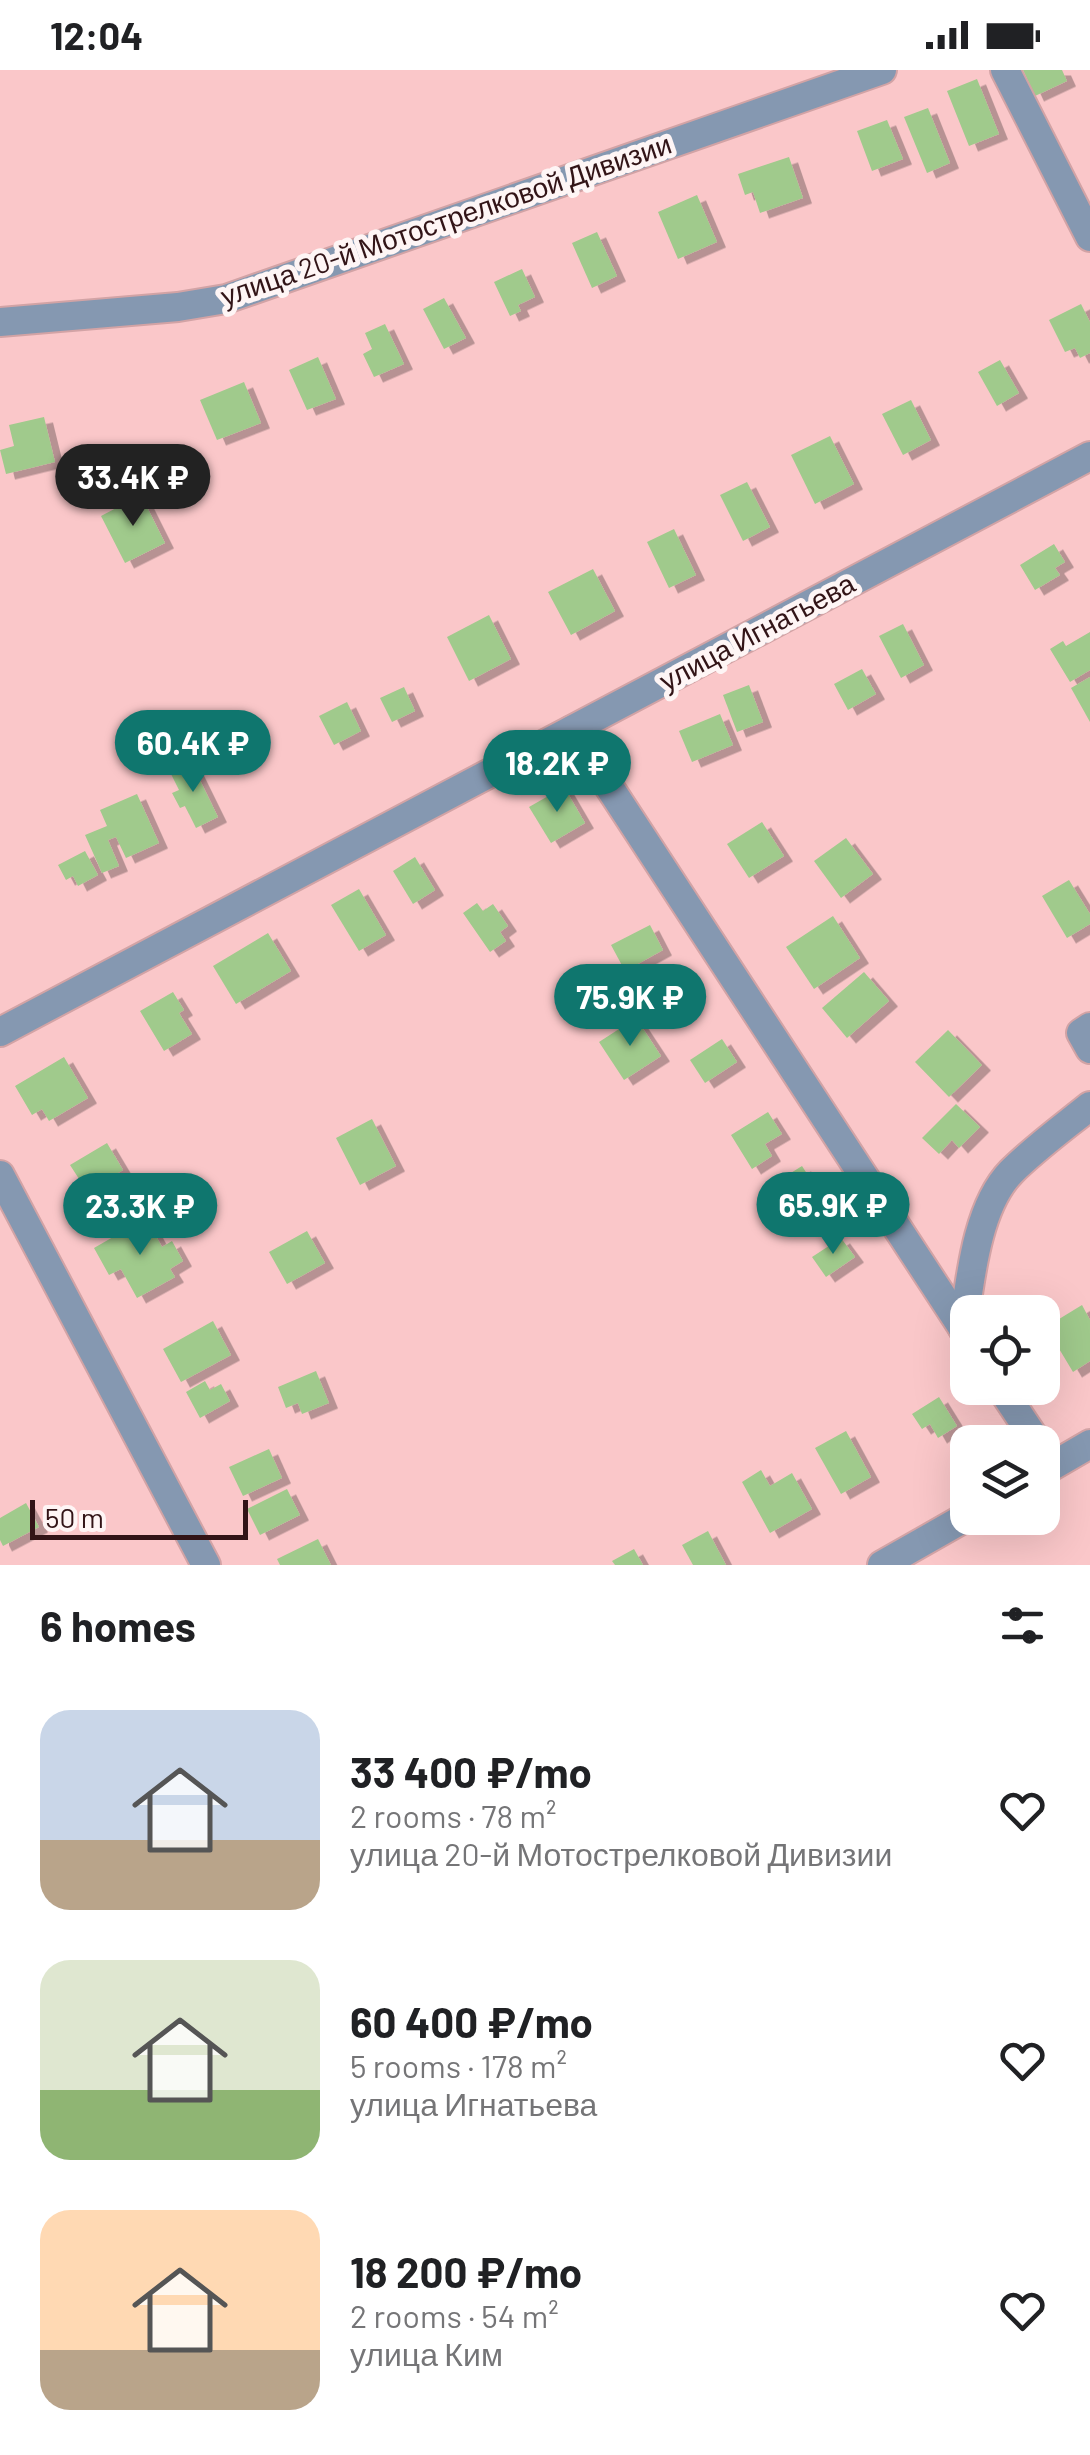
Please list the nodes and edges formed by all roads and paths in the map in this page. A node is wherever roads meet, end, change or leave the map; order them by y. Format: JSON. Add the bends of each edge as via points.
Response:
{"nodes":[{"id":1,"x":882,"y":70,"type":"edge"},
{"id":2,"x":1004,"y":70,"type":"edge"},
{"id":3,"x":1090,"y":237,"type":"edge"},
{"id":4,"x":0,"y":322,"type":"edge"},
{"id":5,"x":1089,"y":461,"type":"edge"},
{"id":6,"x":572,"y":730,"type":"junction"},
{"id":7,"x":1090,"y":1027,"type":"edge"},
{"id":8,"x":0,"y":1032,"type":"edge"},
{"id":9,"x":1090,"y":1049,"type":"edge"},
{"id":10,"x":1090,"y":1106,"type":"edge"},
{"id":11,"x":0,"y":1175,"type":"edge"},
{"id":12,"x":970,"y":1295,"type":"edge"},
{"id":13,"x":950,"y":1310,"type":"edge"},
{"id":14,"x":1090,"y":1444,"type":"edge"},
{"id":15,"x":1060,"y":1457,"type":"edge"},
{"id":16,"x":950,"y":1526,"type":"edge"},
{"id":17,"x":206,"y":1565,"type":"edge"},
{"id":18,"x":882,"y":1565,"type":"edge"}],
"edges":[{"from":1,"to":4,"type":"street","name":"улица 20-й Мотострелковой Дивизии","via":[[226,299]]},
{"from":2,"to":3,"type":"street"},
{"from":5,"to":6,"type":"street","name":"улица Игнатьева"},
{"from":6,"to":8,"type":"street","name":"улица Игнатьева"},
{"from":6,"to":13,"type":"street"},
{"from":7,"to":9,"type":"street","via":[[1081,1033]]},
{"from":10,"to":12,"type":"street","via":[[1008,1175],[977,1240]]},
{"from":11,"to":17,"type":"street"},
{"from":14,"to":15,"type":"street"},
{"from":16,"to":18,"type":"street"}]}
